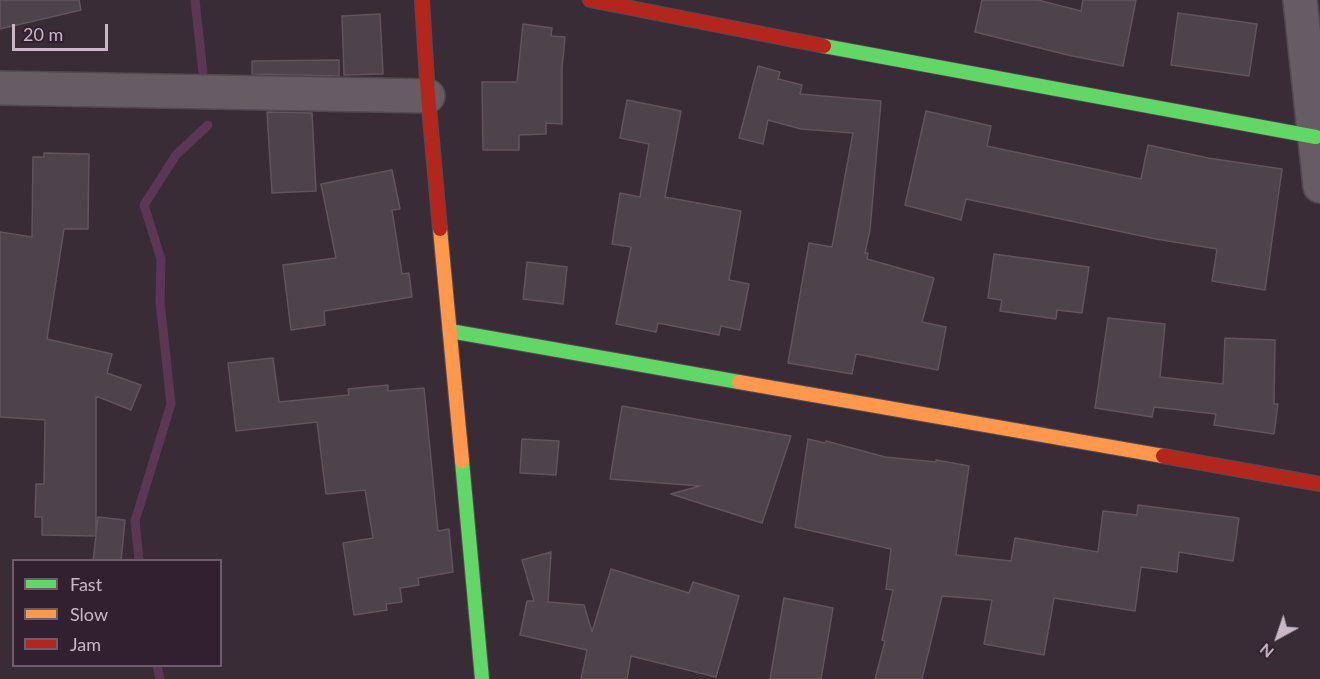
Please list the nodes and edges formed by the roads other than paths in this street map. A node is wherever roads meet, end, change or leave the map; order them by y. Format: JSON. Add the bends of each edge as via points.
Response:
{"nodes":[{"id":1,"x":422,"y":0,"type":"edge"},
{"id":2,"x":590,"y":0,"type":"edge"},
{"id":3,"x":1300,"y":0,"type":"edge"},
{"id":4,"x":1312,"y":38,"type":"edge"},
{"id":5,"x":0,"y":88,"type":"edge"},
{"id":6,"x":428,"y":96,"type":"junction"},
{"id":7,"x":1316,"y":136,"type":"junction"},
{"id":8,"x":1320,"y":186,"type":"edge"},
{"id":9,"x":450,"y":331,"type":"junction"},
{"id":10,"x":1320,"y":484,"type":"edge"},
{"id":11,"x":482,"y":679,"type":"edge"}],
"edges":[{"from":1,"to":6,"type":"street"},
{"from":2,"to":7,"type":"street"},
{"from":3,"to":4,"type":"street"},
{"from":4,"to":7,"type":"street"},
{"from":5,"to":6,"type":"street"},
{"from":6,"to":9,"type":"street"},
{"from":7,"to":8,"type":"street"},
{"from":9,"to":10,"type":"street"},
{"from":9,"to":11,"type":"street"}]}
